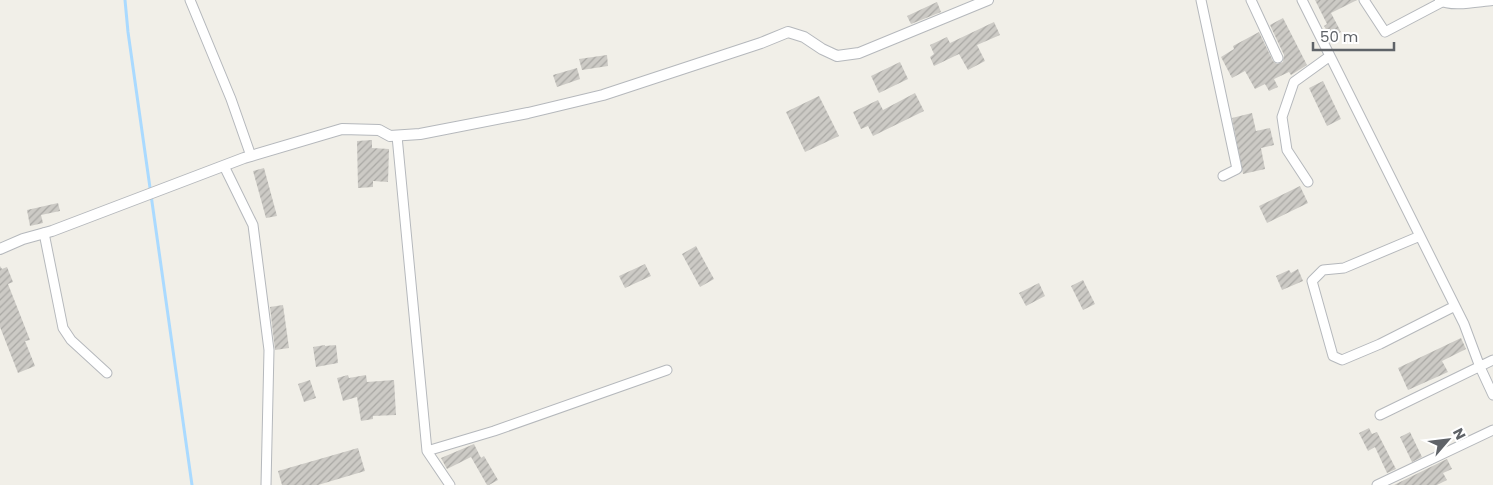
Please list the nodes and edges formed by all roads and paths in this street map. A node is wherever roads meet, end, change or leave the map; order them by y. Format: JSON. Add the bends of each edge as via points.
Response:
{"nodes":[{"id":1,"x":190,"y":0,"type":"edge"},
{"id":2,"x":988,"y":0,"type":"edge"},
{"id":3,"x":1201,"y":0,"type":"edge"},
{"id":4,"x":1251,"y":0,"type":"edge"},
{"id":5,"x":1302,"y":0,"type":"edge"},
{"id":6,"x":1364,"y":0,"type":"edge"},
{"id":7,"x":1493,"y":0,"type":"edge"},
{"id":8,"x":1441,"y":1,"type":"edge"},
{"id":9,"x":1330,"y":56,"type":"junction"},
{"id":10,"x":1278,"y":58,"type":"dead end"},
{"id":11,"x":397,"y":136,"type":"junction"},
{"id":12,"x":251,"y":156,"type":"junction"},
{"id":13,"x":224,"y":166,"type":"junction"},
{"id":14,"x":1222,"y":176,"type":"dead end"},
{"id":15,"x":1308,"y":182,"type":"dead end"},
{"id":16,"x":44,"y":233,"type":"junction"},
{"id":17,"x":1420,"y":236,"type":"junction"},
{"id":18,"x":0,"y":249,"type":"edge"},
{"id":19,"x":1455,"y":306,"type":"junction"},
{"id":20,"x":1493,"y":360,"type":"edge"},
{"id":21,"x":1480,"y":366,"type":"junction"},
{"id":22,"x":667,"y":370,"type":"dead end"},
{"id":23,"x":107,"y":373,"type":"dead end"},
{"id":24,"x":1493,"y":395,"type":"edge"},
{"id":25,"x":1380,"y":415,"type":"dead end"},
{"id":26,"x":1493,"y":430,"type":"edge"},
{"id":27,"x":427,"y":451,"type":"junction"},
{"id":28,"x":266,"y":485,"type":"edge"},
{"id":29,"x":450,"y":485,"type":"edge"},
{"id":30,"x":1377,"y":485,"type":"edge"}],
"edges":[{"from":1,"to":12,"type":"street"},
{"from":2,"to":11,"type":"street","via":[[859,53],[837,56],[804,37],[788,32],[603,95],[528,113]]},
{"from":3,"to":14,"type":"street","via":[[1237,170]]},
{"from":4,"to":10,"type":"street"},
{"from":5,"to":9,"type":"street"},
{"from":6,"to":8,"type":"street","via":[[1385,32]]},
{"from":7,"to":8,"type":"street"},
{"from":9,"to":15,"type":"street","via":[[1294,82],[1282,117],[1286,150]]},
{"from":9,"to":17,"type":"street"},
{"from":11,"to":12,"type":"street","via":[[379,130],[342,129]]},
{"from":11,"to":27,"type":"street"},
{"from":12,"to":13,"type":"street"},
{"from":13,"to":16,"type":"street"},
{"from":13,"to":28,"type":"street","via":[[253,224],[269,350]]},
{"from":16,"to":18,"type":"street","via":[[22,238]]},
{"from":16,"to":23,"type":"street","via":[[63,328],[70,340]]},
{"from":17,"to":19,"type":"street"},
{"from":17,"to":19,"type":"street","via":[[1344,268],[1323,270],[1312,281],[1333,356],[1342,360]]},
{"from":19,"to":21,"type":"street"},
{"from":20,"to":21,"type":"street"},
{"from":21,"to":24,"type":"street"},
{"from":21,"to":25,"type":"street"},
{"from":22,"to":27,"type":"street"},
{"from":26,"to":30,"type":"street"},
{"from":27,"to":29,"type":"street"}]}
